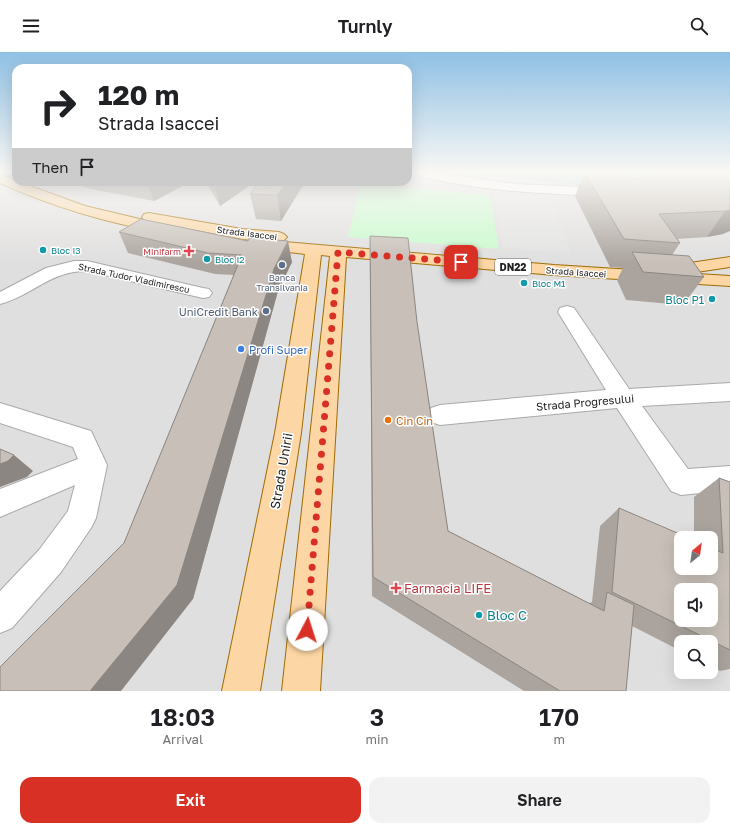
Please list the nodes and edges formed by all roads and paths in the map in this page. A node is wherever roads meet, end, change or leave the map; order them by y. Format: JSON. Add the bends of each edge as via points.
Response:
{"nodes":[{"id":1,"x":58,"y":203,"type":"edge"},
{"id":2,"x":91,"y":203,"type":"edge"},
{"id":3,"x":325,"y":246,"type":"junction"},
{"id":4,"x":730,"y":262,"type":"edge"},
{"id":5,"x":730,"y":281,"type":"edge"},
{"id":6,"x":203,"y":293,"type":"dead end"},
{"id":7,"x":0,"y":298,"type":"edge"},
{"id":8,"x":567,"y":312,"type":"dead end"},
{"id":9,"x":730,"y":392,"type":"edge"},
{"id":10,"x":623,"y":398,"type":"junction"},
{"id":11,"x":0,"y":413,"type":"edge"},
{"id":12,"x":440,"y":415,"type":"dead end"},
{"id":13,"x":94,"y":465,"type":"junction"},
{"id":14,"x":730,"y":478,"type":"edge"},
{"id":15,"x":0,"y":503,"type":"edge"},
{"id":16,"x":0,"y":616,"type":"edge"},
{"id":17,"x":241,"y":691,"type":"edge"},
{"id":18,"x":301,"y":691,"type":"edge"}],
"edges":[{"from":1,"to":3,"type":"main road","name":"Strada Isaccei","number":"DN22","via":[[118,220],[236,242]]},
{"from":2,"to":3,"type":"main road","name":"Strada Isaccei","number":"DN22","via":[[160,219]]},
{"from":3,"to":4,"type":"main road","name":"Strada Isaccei","number":"DN22","via":[[370,245],[657,268],[697,268]]},
{"from":3,"to":5,"type":"main road","name":"Strada Isaccei","number":"DN22","via":[[575,272]]},
{"from":3,"to":17,"type":"main road","name":"Strada Unirii"},
{"from":3,"to":18,"type":"main road"},
{"from":6,"to":7,"type":"street","name":"Strada Tudor Vladimirescu","via":[[73,265],[49,272]]},
{"from":8,"to":10,"type":"street"},
{"from":9,"to":10,"type":"street","name":"Strada Progresului"},
{"from":10,"to":12,"type":"street","name":"Strada Progresului"},
{"from":10,"to":14,"type":"street","via":[[681,482]]},
{"from":11,"to":13,"type":"street","via":[[82,439]]},
{"from":13,"to":15,"type":"street"},
{"from":13,"to":16,"type":"street","via":[[81,518],[50,561]]}]}
